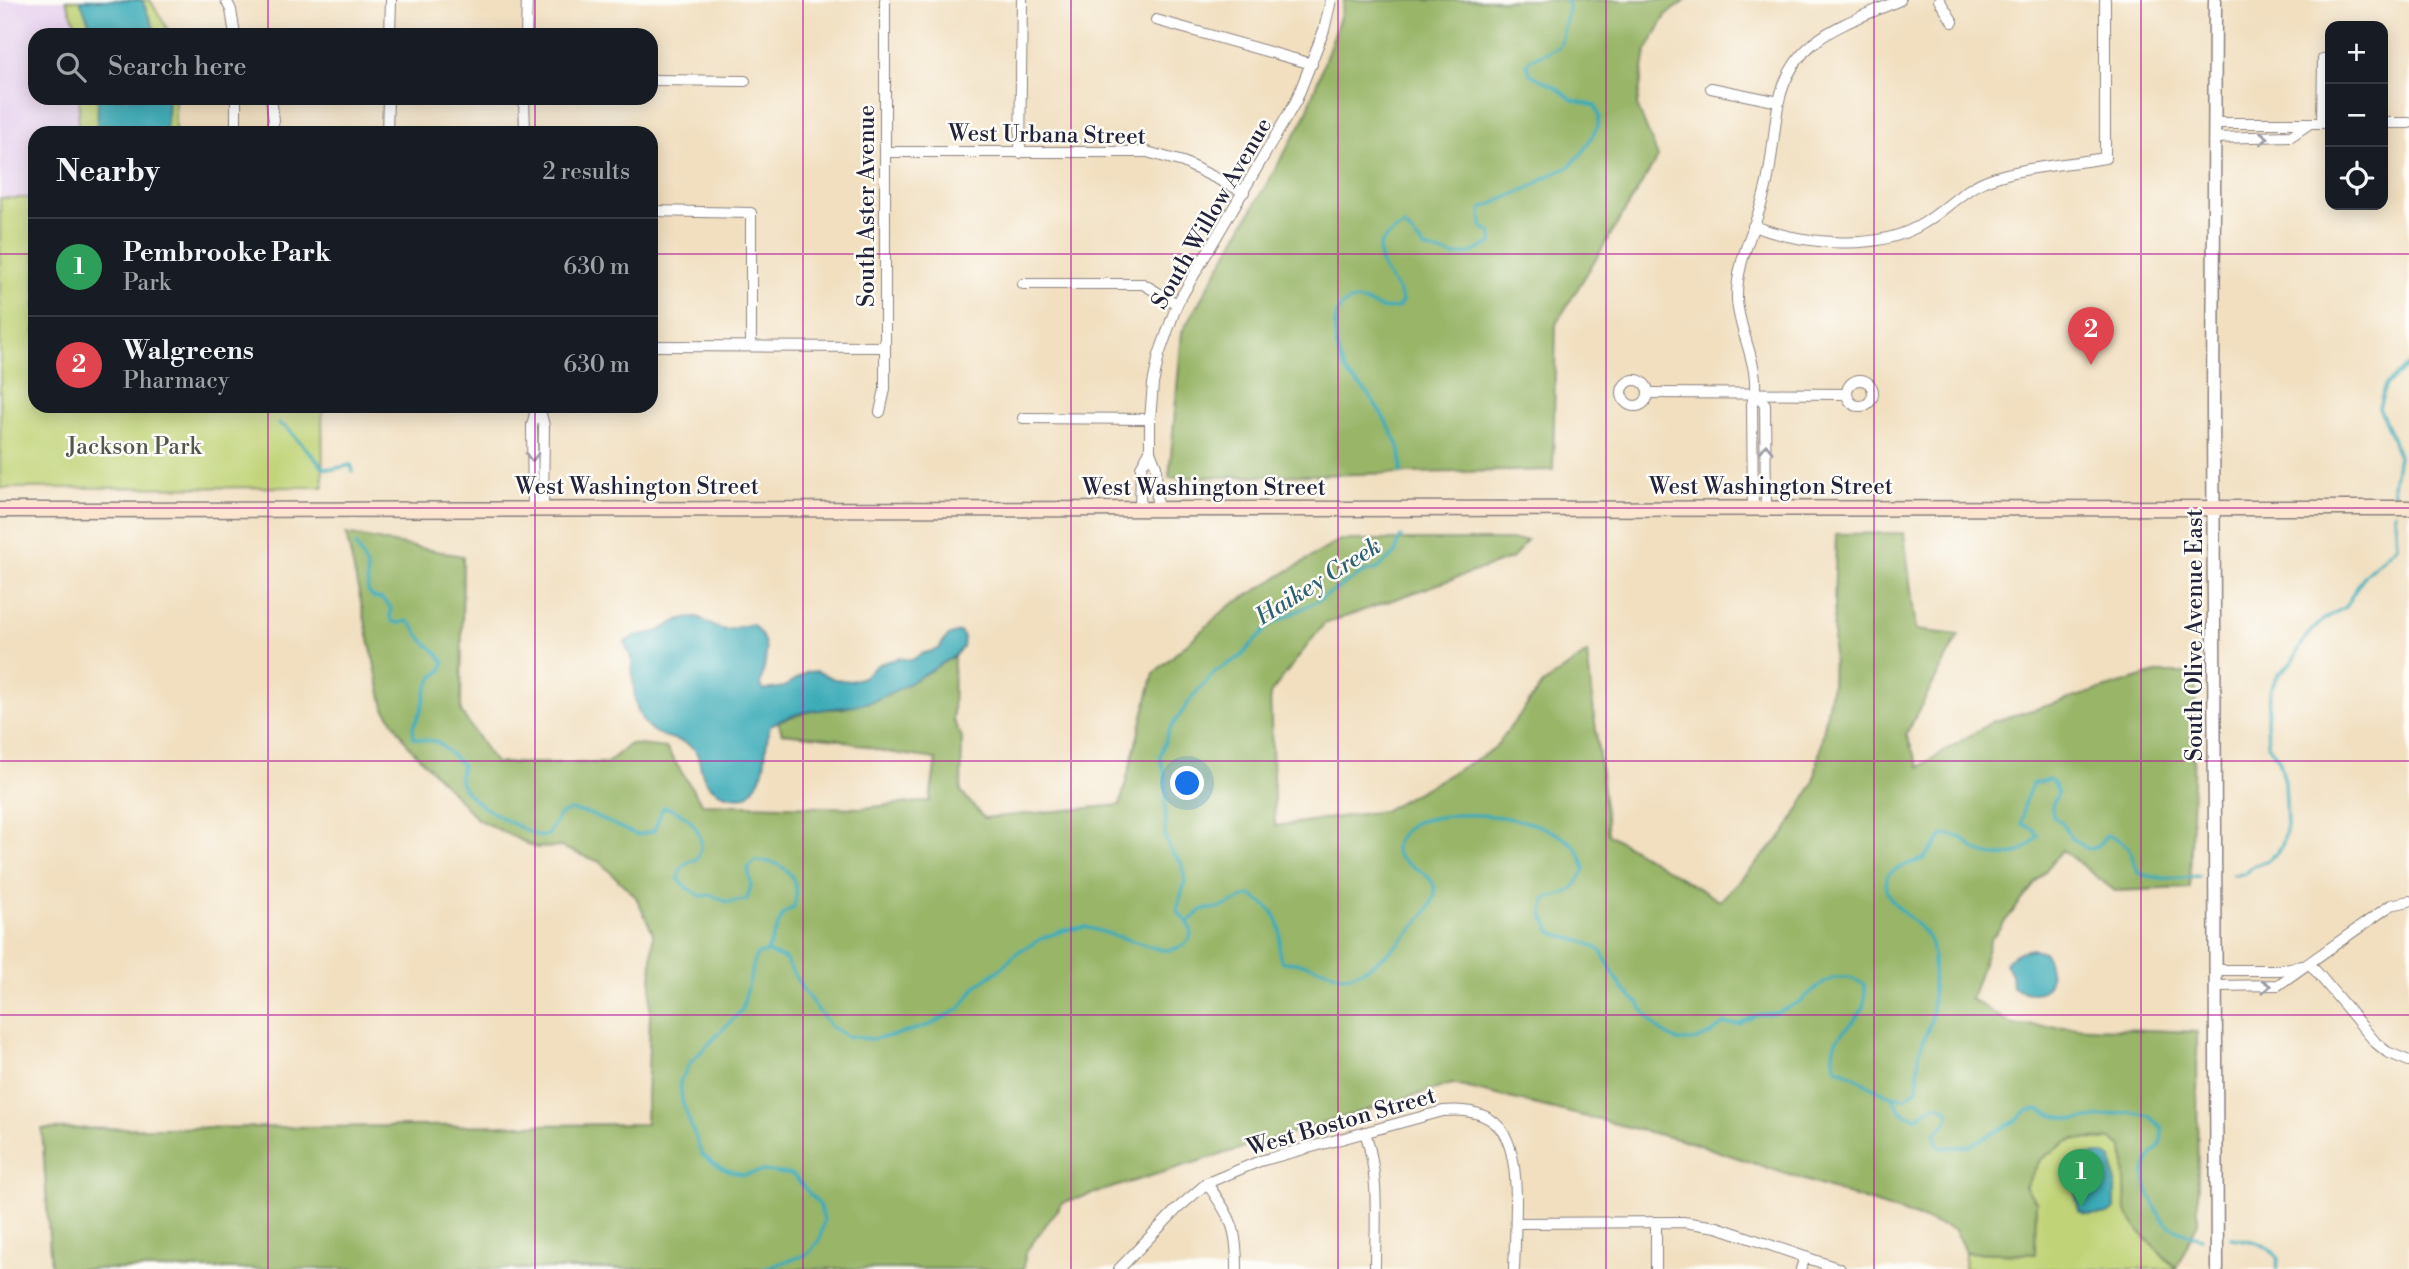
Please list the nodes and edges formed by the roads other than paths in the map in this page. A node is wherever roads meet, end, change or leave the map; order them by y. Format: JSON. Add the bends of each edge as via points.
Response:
{"nodes":[{"id":1,"x":226,"y":0,"type":"edge"},
{"id":2,"x":391,"y":0,"type":"edge"},
{"id":3,"x":527,"y":0,"type":"edge"},
{"id":4,"x":885,"y":0,"type":"edge"},
{"id":5,"x":1022,"y":0,"type":"edge"},
{"id":6,"x":1331,"y":0,"type":"edge"},
{"id":7,"x":1900,"y":0,"type":"edge"},
{"id":8,"x":1939,"y":0,"type":"edge"},
{"id":9,"x":2105,"y":0,"type":"edge"},
{"id":10,"x":2215,"y":0,"type":"edge"},
{"id":11,"x":1156,"y":20,"type":"dead end"},
{"id":12,"x":1953,"y":22,"type":"dead end"},
{"id":13,"x":234,"y":28,"type":"edge"},
{"id":14,"x":390,"y":28,"type":"edge"},
{"id":15,"x":526,"y":28,"type":"edge"},
{"id":16,"x":2323,"y":58,"type":"dead end"},
{"id":17,"x":1312,"y":64,"type":"junction"},
{"id":18,"x":658,"y":80,"type":"edge"},
{"id":19,"x":745,"y":81,"type":"dead end"},
{"id":20,"x":1711,"y":88,"type":"dead end"},
{"id":21,"x":2325,"y":101,"type":"edge"},
{"id":22,"x":1779,"y":102,"type":"junction"},
{"id":23,"x":235,"y":105,"type":"edge"},
{"id":24,"x":272,"y":105,"type":"edge"},
{"id":25,"x":388,"y":105,"type":"edge"},
{"id":26,"x":524,"y":105,"type":"edge"},
{"id":27,"x":2214,"y":123,"type":"junction"},
{"id":28,"x":2310,"y":123,"type":"junction"},
{"id":29,"x":2325,"y":123,"type":"edge"},
{"id":30,"x":2388,"y":123,"type":"edge"},
{"id":31,"x":2409,"y":123,"type":"edge"},
{"id":32,"x":232,"y":126,"type":"edge"},
{"id":33,"x":272,"y":126,"type":"edge"},
{"id":34,"x":387,"y":126,"type":"edge"},
{"id":35,"x":525,"y":126,"type":"edge"},
{"id":36,"x":2214,"y":138,"type":"junction"},
{"id":37,"x":885,"y":152,"type":"junction"},
{"id":38,"x":1020,"y":153,"type":"junction"},
{"id":39,"x":1244,"y":192,"type":"junction"},
{"id":40,"x":658,"y":211,"type":"edge"},
{"id":41,"x":1754,"y":226,"type":"junction"},
{"id":42,"x":1023,"y":284,"type":"dead end"},
{"id":43,"x":1177,"y":304,"type":"junction"},
{"id":44,"x":658,"y":346,"type":"edge"},
{"id":45,"x":751,"y":346,"type":"junction"},
{"id":46,"x":885,"y":347,"type":"junction"},
{"id":47,"x":1648,"y":393,"type":"dead end"},
{"id":48,"x":1756,"y":394,"type":"junction"},
{"id":49,"x":1847,"y":394,"type":"dead end"},
{"id":50,"x":880,"y":412,"type":"dead end"},
{"id":51,"x":536,"y":413,"type":"edge"},
{"id":52,"x":1023,"y":418,"type":"dead end"},
{"id":53,"x":1150,"y":419,"type":"junction"},
{"id":54,"x":1150,"y":451,"type":"junction"},
{"id":55,"x":2409,"y":508,"type":"edge"},
{"id":56,"x":538,"y":509,"type":"junction"},
{"id":57,"x":1140,"y":509,"type":"junction"},
{"id":58,"x":1157,"y":509,"type":"junction"},
{"id":59,"x":1760,"y":509,"type":"junction"},
{"id":60,"x":2214,"y":509,"type":"junction"},
{"id":61,"x":0,"y":510,"type":"edge"},
{"id":62,"x":2409,"y":901,"type":"edge"},
{"id":63,"x":2310,"y":964,"type":"junction"},
{"id":64,"x":2216,"y":970,"type":"junction"},
{"id":65,"x":2216,"y":986,"type":"junction"},
{"id":66,"x":2409,"y":1061,"type":"edge"},
{"id":67,"x":1365,"y":1132,"type":"junction"},
{"id":68,"x":1208,"y":1183,"type":"junction"},
{"id":69,"x":1656,"y":1222,"type":"junction"},
{"id":70,"x":1516,"y":1223,"type":"junction"},
{"id":71,"x":1805,"y":1257,"type":"junction"},
{"id":72,"x":1119,"y":1269,"type":"edge"},
{"id":73,"x":1237,"y":1269,"type":"edge"},
{"id":74,"x":1375,"y":1269,"type":"edge"},
{"id":75,"x":1514,"y":1269,"type":"edge"},
{"id":76,"x":1656,"y":1269,"type":"edge"},
{"id":77,"x":1801,"y":1269,"type":"edge"},
{"id":78,"x":1840,"y":1269,"type":"edge"},
{"id":79,"x":2217,"y":1269,"type":"edge"}],
"edges":[{"from":1,"to":13,"type":"street"},
{"from":2,"to":14,"type":"street"},
{"from":3,"to":15,"type":"street"},
{"from":4,"to":37,"type":"street","name":"South Aster Avenue"},
{"from":5,"to":38,"type":"street"},
{"from":6,"to":17,"type":"street","name":"South Willow Avenue"},
{"from":7,"to":22,"type":"street","via":[[1818,38],[1798,58]]},
{"from":8,"to":12,"type":"street"},
{"from":9,"to":41,"type":"street","via":[[2105,158],[1992,178],[1966,191],[1921,225],[1883,238],[1810,241]]},
{"from":10,"to":27,"type":"street","name":"South Olive Avenue East"},
{"from":11,"to":17,"type":"street"},
{"from":16,"to":21,"type":"street"},
{"from":17,"to":39,"type":"street","name":"South Willow Avenue"},
{"from":18,"to":19,"type":"street"},
{"from":20,"to":22,"type":"street"},
{"from":22,"to":41,"type":"street","via":[[1769,173]]},
{"from":23,"to":32,"type":"street"},
{"from":24,"to":33,"type":"street"},
{"from":25,"to":34,"type":"street"},
{"from":26,"to":35,"type":"street"},
{"from":27,"to":28,"type":"street"},
{"from":27,"to":36,"type":"street","name":"South Olive Avenue East"},
{"from":28,"to":29,"type":"street"},
{"from":36,"to":28,"type":"street","one_way":true,"via":[[2291,136]]},
{"from":30,"to":31,"type":"street"},
{"from":36,"to":60,"type":"street","name":"South Olive Avenue East"},
{"from":37,"to":38,"type":"street","name":"West Urbana Street"},
{"from":37,"to":46,"type":"street","name":"South Aster Avenue"},
{"from":38,"to":39,"type":"street","name":"West Urbana Street","via":[[1147,152],[1183,162]]},
{"from":39,"to":43,"type":"street","name":"South Willow Avenue"},
{"from":40,"to":45,"type":"street","via":[[751,213]]},
{"from":41,"to":48,"type":"street","via":[[1739,270],[1737,298]]},
{"from":42,"to":43,"type":"street","via":[[1143,284]]},
{"from":43,"to":53,"type":"street","name":"South Willow Avenue","via":[[1158,355]]},
{"from":44,"to":45,"type":"street"},
{"from":45,"to":46,"type":"street"},
{"from":46,"to":50,"type":"street","name":"South Aster Avenue"},
{"from":47,"to":48,"type":"street"},
{"from":48,"to":49,"type":"street"},
{"from":48,"to":59,"type":"street","via":[[1752,404]]},
{"from":51,"to":56,"type":"street","via":[[532,425]]},
{"from":52,"to":53,"type":"street"},
{"from":53,"to":54,"type":"street","name":"South Willow Avenue"},
{"from":54,"to":57,"type":"street","name":"South Willow Avenue","via":[[1141,467]]},
{"from":54,"to":58,"type":"street","name":"South Willow Avenue","via":[[1156,466]]},
{"from":55,"to":60,"type":"main road","name":"West Washington Street"},
{"from":56,"to":57,"type":"main road","name":"West Washington Street"},
{"from":56,"to":61,"type":"main road","name":"West Washington Street"},
{"from":57,"to":58,"type":"main road","name":"West Washington Street"},
{"from":58,"to":59,"type":"main road","name":"West Washington Street"},
{"from":59,"to":60,"type":"main road","name":"West Washington Street"},
{"from":60,"to":64,"type":"street","name":"South Olive Avenue East"},
{"from":62,"to":63,"type":"street","via":[[2391,905]]},
{"from":63,"to":64,"type":"street","via":[[2280,970]]},
{"from":65,"to":63,"type":"street","one_way":true,"via":[[2278,985]]},
{"from":63,"to":66,"type":"street","via":[[2376,1044]]},
{"from":64,"to":65,"type":"street","name":"South Olive Avenue East"},
{"from":65,"to":79,"type":"street","name":"South Olive Avenue East"},
{"from":67,"to":68,"type":"street","name":"West Boston Street","via":[[1260,1161]]},
{"from":67,"to":70,"type":"street","name":"West Boston Street","via":[[1443,1111],[1473,1111],[1487,1117],[1508,1140],[1514,1160]]},
{"from":67,"to":74,"type":"street","via":[[1376,1178]]},
{"from":68,"to":72,"type":"street"},
{"from":68,"to":73,"type":"street","via":[[1234,1227]]},
{"from":69,"to":70,"type":"street"},
{"from":69,"to":71,"type":"street","via":[[1707,1224]]},
{"from":69,"to":76,"type":"street"},
{"from":70,"to":75,"type":"street"},
{"from":71,"to":77,"type":"street"},
{"from":71,"to":78,"type":"street"}]}
